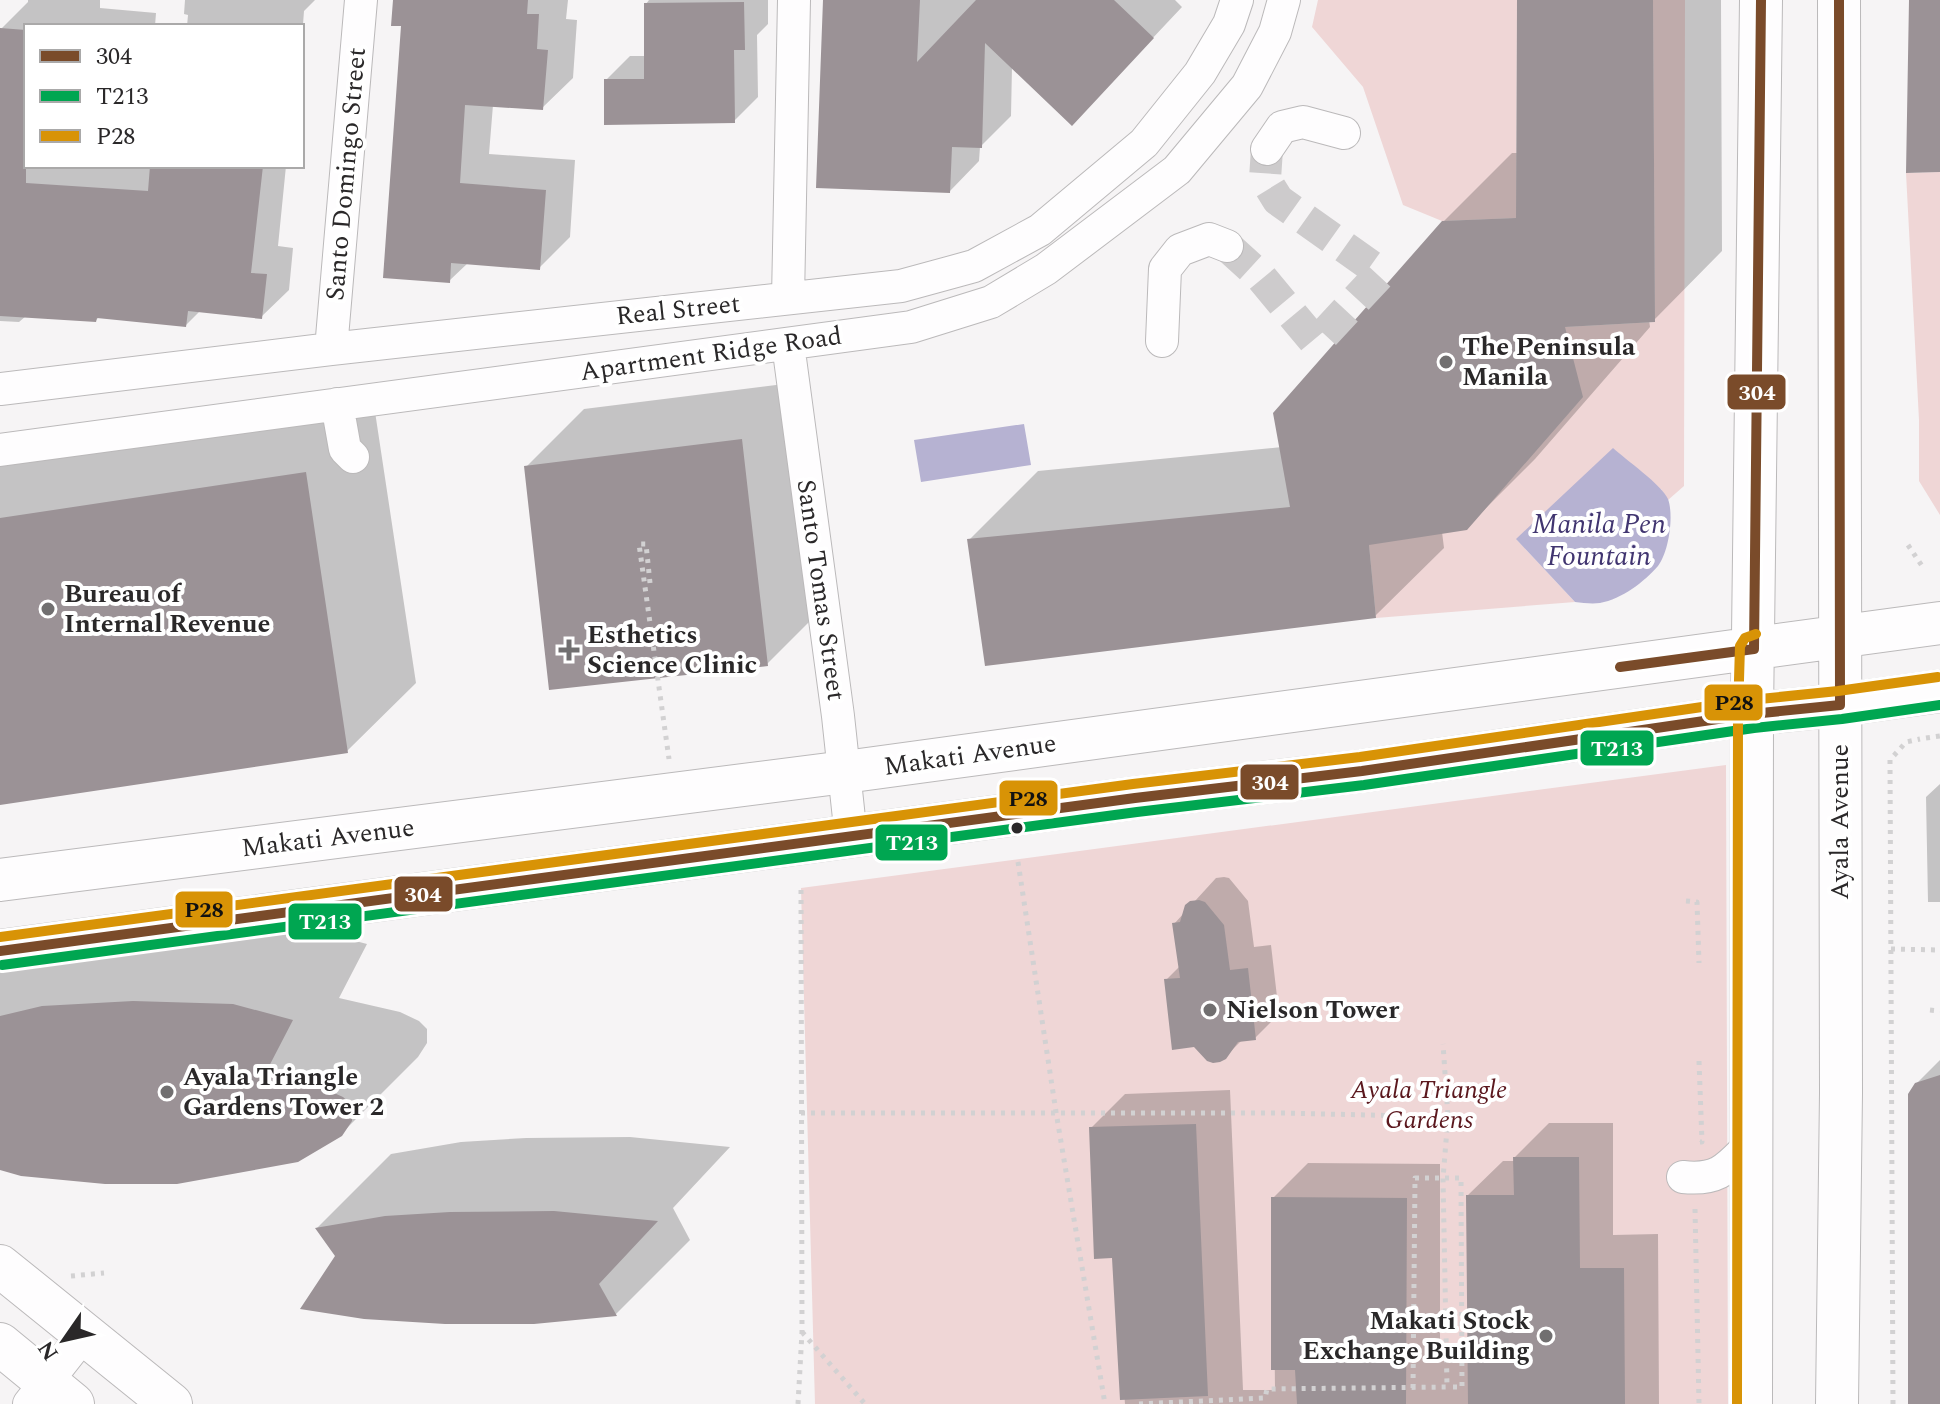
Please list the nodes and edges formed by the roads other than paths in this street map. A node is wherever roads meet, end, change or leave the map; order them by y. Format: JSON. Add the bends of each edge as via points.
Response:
{"nodes":[{"id":1,"x":361,"y":0,"type":"edge"},
{"id":2,"x":794,"y":0,"type":"edge"},
{"id":3,"x":1237,"y":0,"type":"edge"},
{"id":4,"x":1284,"y":0,"type":"edge"},
{"id":5,"x":1761,"y":0,"type":"edge"},
{"id":6,"x":1839,"y":0,"type":"edge"},
{"id":7,"x":1344,"y":133,"type":"dead end"},
{"id":8,"x":1267,"y":149,"type":"dead end"},
{"id":9,"x":1227,"y":246,"type":"tunnel mouth"},
{"id":10,"x":788,"y":298,"type":"junction"},
{"id":11,"x":1162,"y":341,"type":"dead end"},
{"id":12,"x":788,"y":344,"type":"junction"},
{"id":13,"x":331,"y":349,"type":"junction"},
{"id":14,"x":0,"y":389,"type":"edge"},
{"id":15,"x":337,"y":404,"type":"junction"},
{"id":16,"x":0,"y":450,"type":"edge"},
{"id":17,"x":353,"y":457,"type":"dead end"},
{"id":18,"x":1940,"y":623,"type":"edge"},
{"id":19,"x":1841,"y":636,"type":"junction"},
{"id":20,"x":1754,"y":649,"type":"junction"},
{"id":21,"x":1940,"y":691,"type":"edge"},
{"id":22,"x":1840,"y":705,"type":"junction"},
{"id":23,"x":1752,"y":714,"type":"junction"},
{"id":24,"x":845,"y":772,"type":"junction"},
{"id":25,"x":851,"y":837,"type":"junction"},
{"id":26,"x":0,"y":880,"type":"edge"},
{"id":27,"x":0,"y":951,"type":"edge"},
{"id":28,"x":1752,"y":1143,"type":"junction"},
{"id":29,"x":1689,"y":1178,"type":"road end"},
{"id":30,"x":0,"y":1266,"type":"edge"},
{"id":31,"x":85,"y":1333,"type":"junction"},
{"id":32,"x":0,"y":1344,"type":"edge"},
{"id":33,"x":49,"y":1397,"type":"edge"},
{"id":34,"x":171,"y":1404,"type":"edge"},
{"id":35,"x":1751,"y":1404,"type":"edge"},
{"id":36,"x":1837,"y":1404,"type":"edge"}],
"edges":[{"from":1,"to":13,"type":"street","name":"Santo Domingo Street"},
{"from":2,"to":10,"type":"street"},
{"from":3,"to":10,"type":"street","name":"Real Street","via":[[1200,73],[1144,143],[1040,230],[974,266],[901,286]]},
{"from":4,"to":12,"type":"street","name":"Apartment Ridge Road","via":[[1275,32],[1247,86],[1177,170],[1046,269],[991,302],[911,327]]},
{"from":5,"to":20,"type":"main road"},
{"from":6,"to":19,"type":"main road","name":"Ayala Avenue"},
{"from":7,"to":8,"type":"street","via":[[1303,122],[1282,127]]},
{"from":9,"to":11,"type":"street","via":[[1209,239],[1180,250],[1165,269]]},
{"from":10,"to":13,"type":"street","name":"Real Street"},
{"from":12,"to":15,"type":"street","name":"Apartment Ridge Road"},
{"from":12,"to":24,"type":"street","name":"Santo Tomas Street"},
{"from":13,"to":14,"type":"street","name":"Real Street"},
{"from":15,"to":16,"type":"street","name":"Apartment Ridge Road"},
{"from":15,"to":17,"type":"street","via":[[345,449]]},
{"from":18,"to":19,"type":"main road","name":"Makati Avenue"},
{"from":19,"to":20,"type":"main road","name":"Makati Avenue"},
{"from":19,"to":22,"type":"main road","name":"Ayala Avenue"},
{"from":20,"to":23,"type":"main road"},
{"from":20,"to":24,"type":"main road","name":"Makati Avenue"},
{"from":21,"to":22,"type":"main road"},
{"from":22,"to":23,"type":"main road"},
{"from":22,"to":36,"type":"main road","name":"Ayala Avenue"},
{"from":23,"to":25,"type":"main road"},
{"from":23,"to":28,"type":"main road"},
{"from":24,"to":25,"type":"street","name":"Santo Tomas Street"},
{"from":24,"to":26,"type":"main road","name":"Makati Avenue"},
{"from":25,"to":27,"type":"main road"},
{"from":28,"to":29,"type":"street","via":[[1721,1173]]},
{"from":28,"to":35,"type":"main road"},
{"from":30,"to":31,"type":"main road"},
{"from":31,"to":33,"type":"street"},
{"from":31,"to":34,"type":"main road"},
{"from":32,"to":33,"type":"main road"}]}
